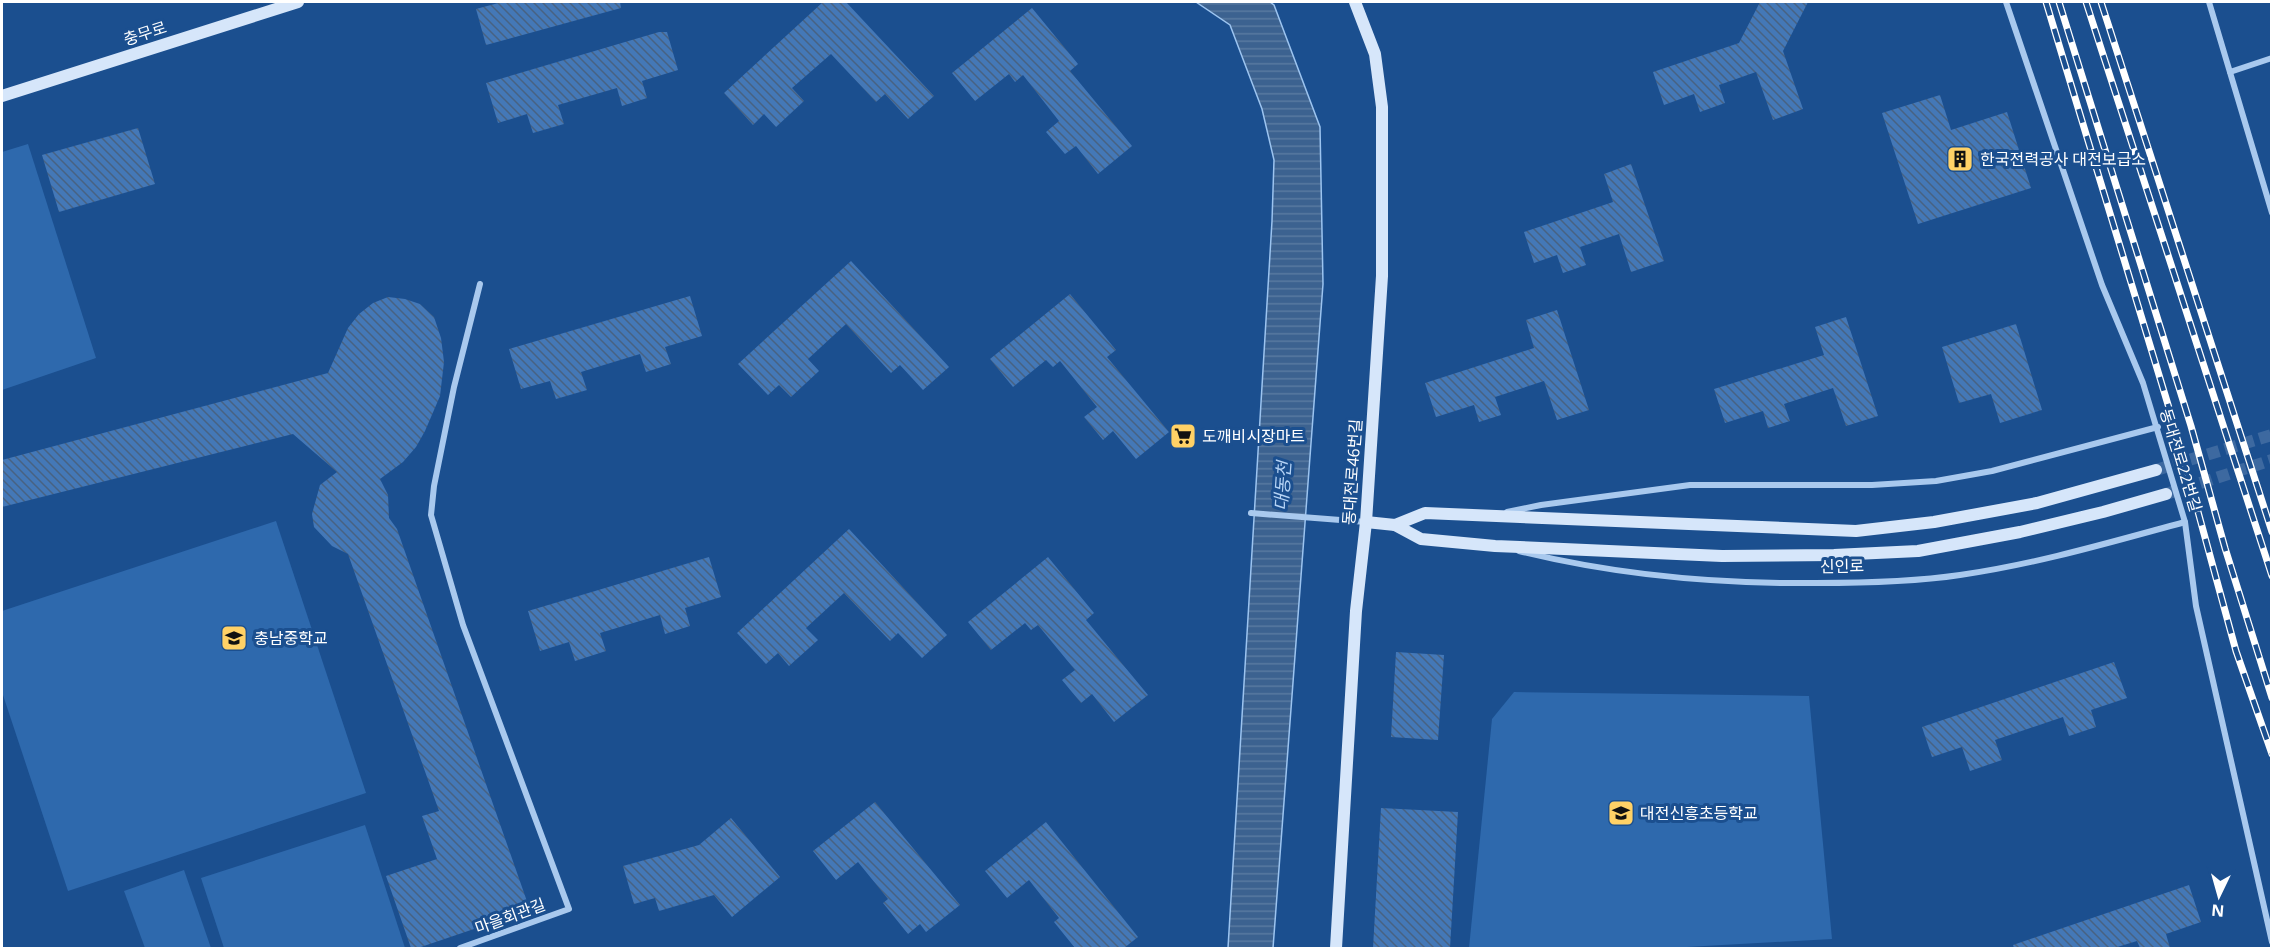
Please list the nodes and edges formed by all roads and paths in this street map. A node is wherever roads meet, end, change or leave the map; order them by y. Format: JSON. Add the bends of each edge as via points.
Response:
{"nodes":[{"id":1,"x":298,"y":2,"type":"edge"},
{"id":2,"x":1355,"y":2,"type":"edge"},
{"id":3,"x":2006,"y":2,"type":"edge"},
{"id":4,"x":2209,"y":2,"type":"edge"},
{"id":5,"x":2271,"y":58,"type":"edge"},
{"id":6,"x":2230,"y":72,"type":"junction"},
{"id":7,"x":2,"y":96,"type":"edge"},
{"id":8,"x":2271,"y":213,"type":"edge"},
{"id":9,"x":480,"y":284,"type":"dead end"},
{"id":10,"x":2158,"y":427,"type":"junction"},
{"id":11,"x":2156,"y":470,"type":"tunnel mouth"},
{"id":12,"x":2166,"y":494,"type":"tunnel mouth"},
{"id":13,"x":1251,"y":513,"type":"dead end"},
{"id":14,"x":1488,"y":516,"type":"junction"},
{"id":15,"x":1366,"y":522,"type":"junction"},
{"id":16,"x":2185,"y":522,"type":"junction"},
{"id":17,"x":1395,"y":525,"type":"junction"},
{"id":18,"x":1495,"y":546,"type":"junction"},
{"id":19,"x":2271,"y":942,"type":"edge"},
{"id":20,"x":460,"y":948,"type":"edge"},
{"id":21,"x":1336,"y":948,"type":"edge"}],
"edges":[{"from":1,"to":7,"type":"street","name":"충무로"},
{"from":2,"to":15,"type":"street","name":"동대전로46번길","via":[[1375,54],[1382,107],[1382,276]]},
{"from":3,"to":10,"type":"street","name":"동대전로22번길","via":[[2102,285]]},
{"from":4,"to":6,"type":"street"},
{"from":5,"to":6,"type":"street"},
{"from":6,"to":8,"type":"street"},
{"from":9,"to":20,"type":"street","name":"마을회관길","via":[[450,409],[431,515],[463,625],[569,909]]},
{"from":10,"to":14,"type":"street","name":"신인로","via":[[1992,471],[1936,481],[1690,485]]},
{"from":10,"to":16,"type":"street","name":"동대전로22번길"},
{"from":11,"to":14,"type":"street","name":"신인로","via":[[2037,503],[1934,522],[1856,531]]},
{"from":12,"to":18,"type":"street","name":"신인로","via":[[2020,532],[1918,551],[1722,556]]},
{"from":13,"to":15,"type":"street"},
{"from":14,"to":17,"type":"street","name":"신인로","via":[[1425,513]]},
{"from":15,"to":17,"type":"street","name":"신인로"},
{"from":15,"to":21,"type":"street","name":"동대전로46번길","via":[[1356,611]]},
{"from":16,"to":18,"type":"street","name":"신인로","via":[[1959,576],[1860,583],[1690,580],[1609,570]]},
{"from":16,"to":19,"type":"street","name":"동대전로22번길","via":[[2196,606]]},
{"from":17,"to":18,"type":"street","name":"신인로","via":[[1421,539]]}]}
